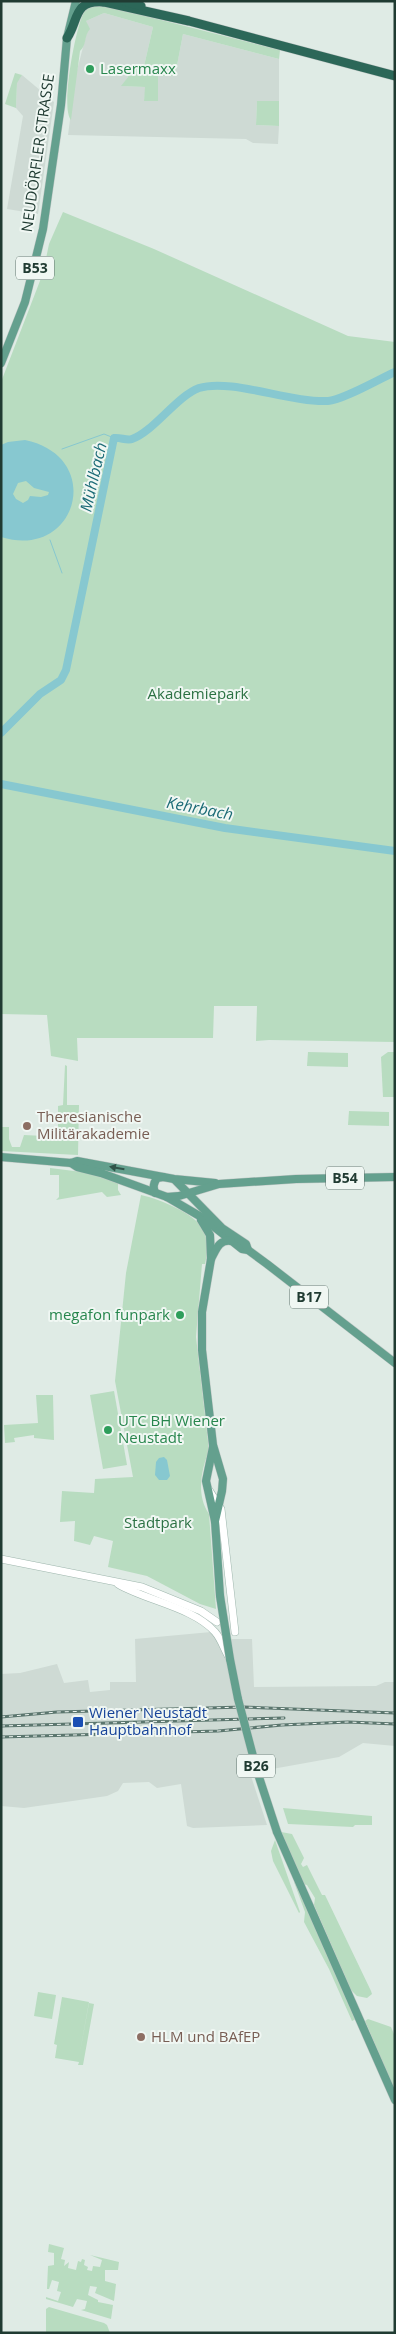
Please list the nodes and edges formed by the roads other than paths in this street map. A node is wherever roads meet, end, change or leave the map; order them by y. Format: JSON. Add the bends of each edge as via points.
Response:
{"nodes":[{"id":1,"x":76,"y":1,"type":"edge"},
{"id":2,"x":124,"y":1,"type":"edge"},
{"id":3,"x":101,"y":2,"type":"edge"},
{"id":4,"x":189,"y":21,"type":"junction"},
{"id":5,"x":67,"y":38,"type":"junction"},
{"id":6,"x":395,"y":76,"type":"edge"},
{"id":7,"x":1,"y":363,"type":"edge"},
{"id":8,"x":1,"y":1158,"type":"edge"},
{"id":9,"x":71,"y":1163,"type":"junction"},
{"id":10,"x":163,"y":1177,"type":"junction"},
{"id":11,"x":395,"y":1177,"type":"edge"},
{"id":12,"x":174,"y":1179,"type":"junction"},
{"id":13,"x":219,"y":1184,"type":"junction"},
{"id":14,"x":204,"y":1189,"type":"junction"},
{"id":15,"x":188,"y":1192,"type":"junction"},
{"id":16,"x":156,"y":1193,"type":"junction"},
{"id":17,"x":167,"y":1197,"type":"junction"},
{"id":18,"x":199,"y":1206,"type":"junction"},
{"id":19,"x":198,"y":1216,"type":"junction"},
{"id":20,"x":220,"y":1229,"type":"junction"},
{"id":21,"x":210,"y":1235,"type":"junction"},
{"id":22,"x":231,"y":1241,"type":"junction"},
{"id":23,"x":248,"y":1250,"type":"junction"},
{"id":24,"x":213,"y":1256,"type":"junction"},
{"id":25,"x":395,"y":1363,"type":"edge"},
{"id":26,"x":213,"y":1445,"type":"junction"},
{"id":27,"x":222,"y":1474,"type":"junction"},
{"id":28,"x":206,"y":1476,"type":"junction"},
{"id":29,"x":207,"y":1488,"type":"junction"},
{"id":30,"x":217,"y":1504,"type":"junction"},
{"id":31,"x":215,"y":1521,"type":"junction"},
{"id":32,"x":1,"y":1559,"type":"edge"},
{"id":33,"x":113,"y":1581,"type":"junction"},
{"id":34,"x":232,"y":1606,"type":"junction"},
{"id":35,"x":215,"y":1620,"type":"junction"},
{"id":36,"x":230,"y":1659,"type":"junction"},
{"id":37,"x":395,"y":2100,"type":"edge"}],
"edges":[{"from":1,"to":5,"type":"main road","name":"NEUDÖRFLER STRASSE","number":"B53"},
{"from":2,"to":4,"type":"highway"},
{"from":3,"to":4,"type":"highway"},
{"from":3,"to":5,"type":"highway","via":[[82,7]]},
{"from":4,"to":6,"type":"highway"},
{"from":5,"to":7,"type":"main road","name":"NEUDÖRFLER STRASSE","number":"B53","via":[[62,105],[43,229],[25,302]]},
{"from":8,"to":9,"type":"main road","number":"B17"},
{"from":10,"to":9,"type":"main road","number":"B17","one_way":true},
{"from":9,"to":16,"type":"main road","number":"B17"},
{"from":10,"to":12,"type":"main road","number":"B17"},
{"from":10,"to":16,"type":"main road","via":[[155,1181]]},
{"from":11,"to":13,"type":"main road","number":"B54"},
{"from":12,"to":13,"type":"main road","number":"B54"},
{"from":12,"to":15,"type":"main road"},
{"from":13,"to":14,"type":"main road","number":"B54"},
{"from":14,"to":15,"type":"main road","number":"B54"},
{"from":14,"to":18,"type":"main road","via":[[199,1194]]},
{"from":15,"to":17,"type":"main road"},
{"from":15,"to":18,"type":"main road"},
{"from":16,"to":17,"type":"main road","number":"B17"},
{"from":17,"to":19,"type":"main road","number":"B17"},
{"from":18,"to":20,"type":"main road","number":"B26"},
{"from":19,"to":20,"type":"main road","number":"B17"},
{"from":19,"to":21,"type":"main road","number":"B26"},
{"from":20,"to":21,"type":"main road"},
{"from":20,"to":22,"type":"main road","number":"B17"},
{"from":20,"to":23,"type":"main road","number":"B17","via":[[246,1244]]},
{"from":20,"to":24,"type":"main road","number":"B26"},
{"from":21,"to":24,"type":"main road","number":"B26"},
{"from":22,"to":23,"type":"main road","number":"B17"},
{"from":22,"to":24,"type":"main road","via":[[223,1241]]},
{"from":23,"to":25,"type":"main road","number":"B17"},
{"from":24,"to":26,"type":"main road","number":"B26","via":[[201,1335]]},
{"from":26,"to":27,"type":"main road","number":"B26"},
{"from":26,"to":28,"type":"main road","number":"B26"},
{"from":27,"to":28,"type":"main road","via":[[212,1472]]},
{"from":27,"to":30,"type":"main road","number":"B26","via":[[223,1486]]},
{"from":28,"to":29,"type":"main road","number":"B26"},
{"from":29,"to":30,"type":"street"},
{"from":29,"to":31,"type":"main road","number":"B26"},
{"from":30,"to":31,"type":"main road","number":"B26"},
{"from":30,"to":34,"type":"street","via":[[221,1509]]},
{"from":31,"to":36,"type":"main road","number":"B26","bridge":true,"via":[[220,1596]]},
{"from":32,"to":33,"type":"street"},
{"from":33,"to":35,"type":"street","via":[[155,1592]]},
{"from":33,"to":36,"type":"street","via":[[212,1628]]},
{"from":34,"to":35,"type":"street"},
{"from":34,"to":35,"type":"street","via":[[236,1632]]},
{"from":36,"to":37,"type":"main road","number":"B26","bridge":true,"via":[[247,1736],[277,1832]]}]}
